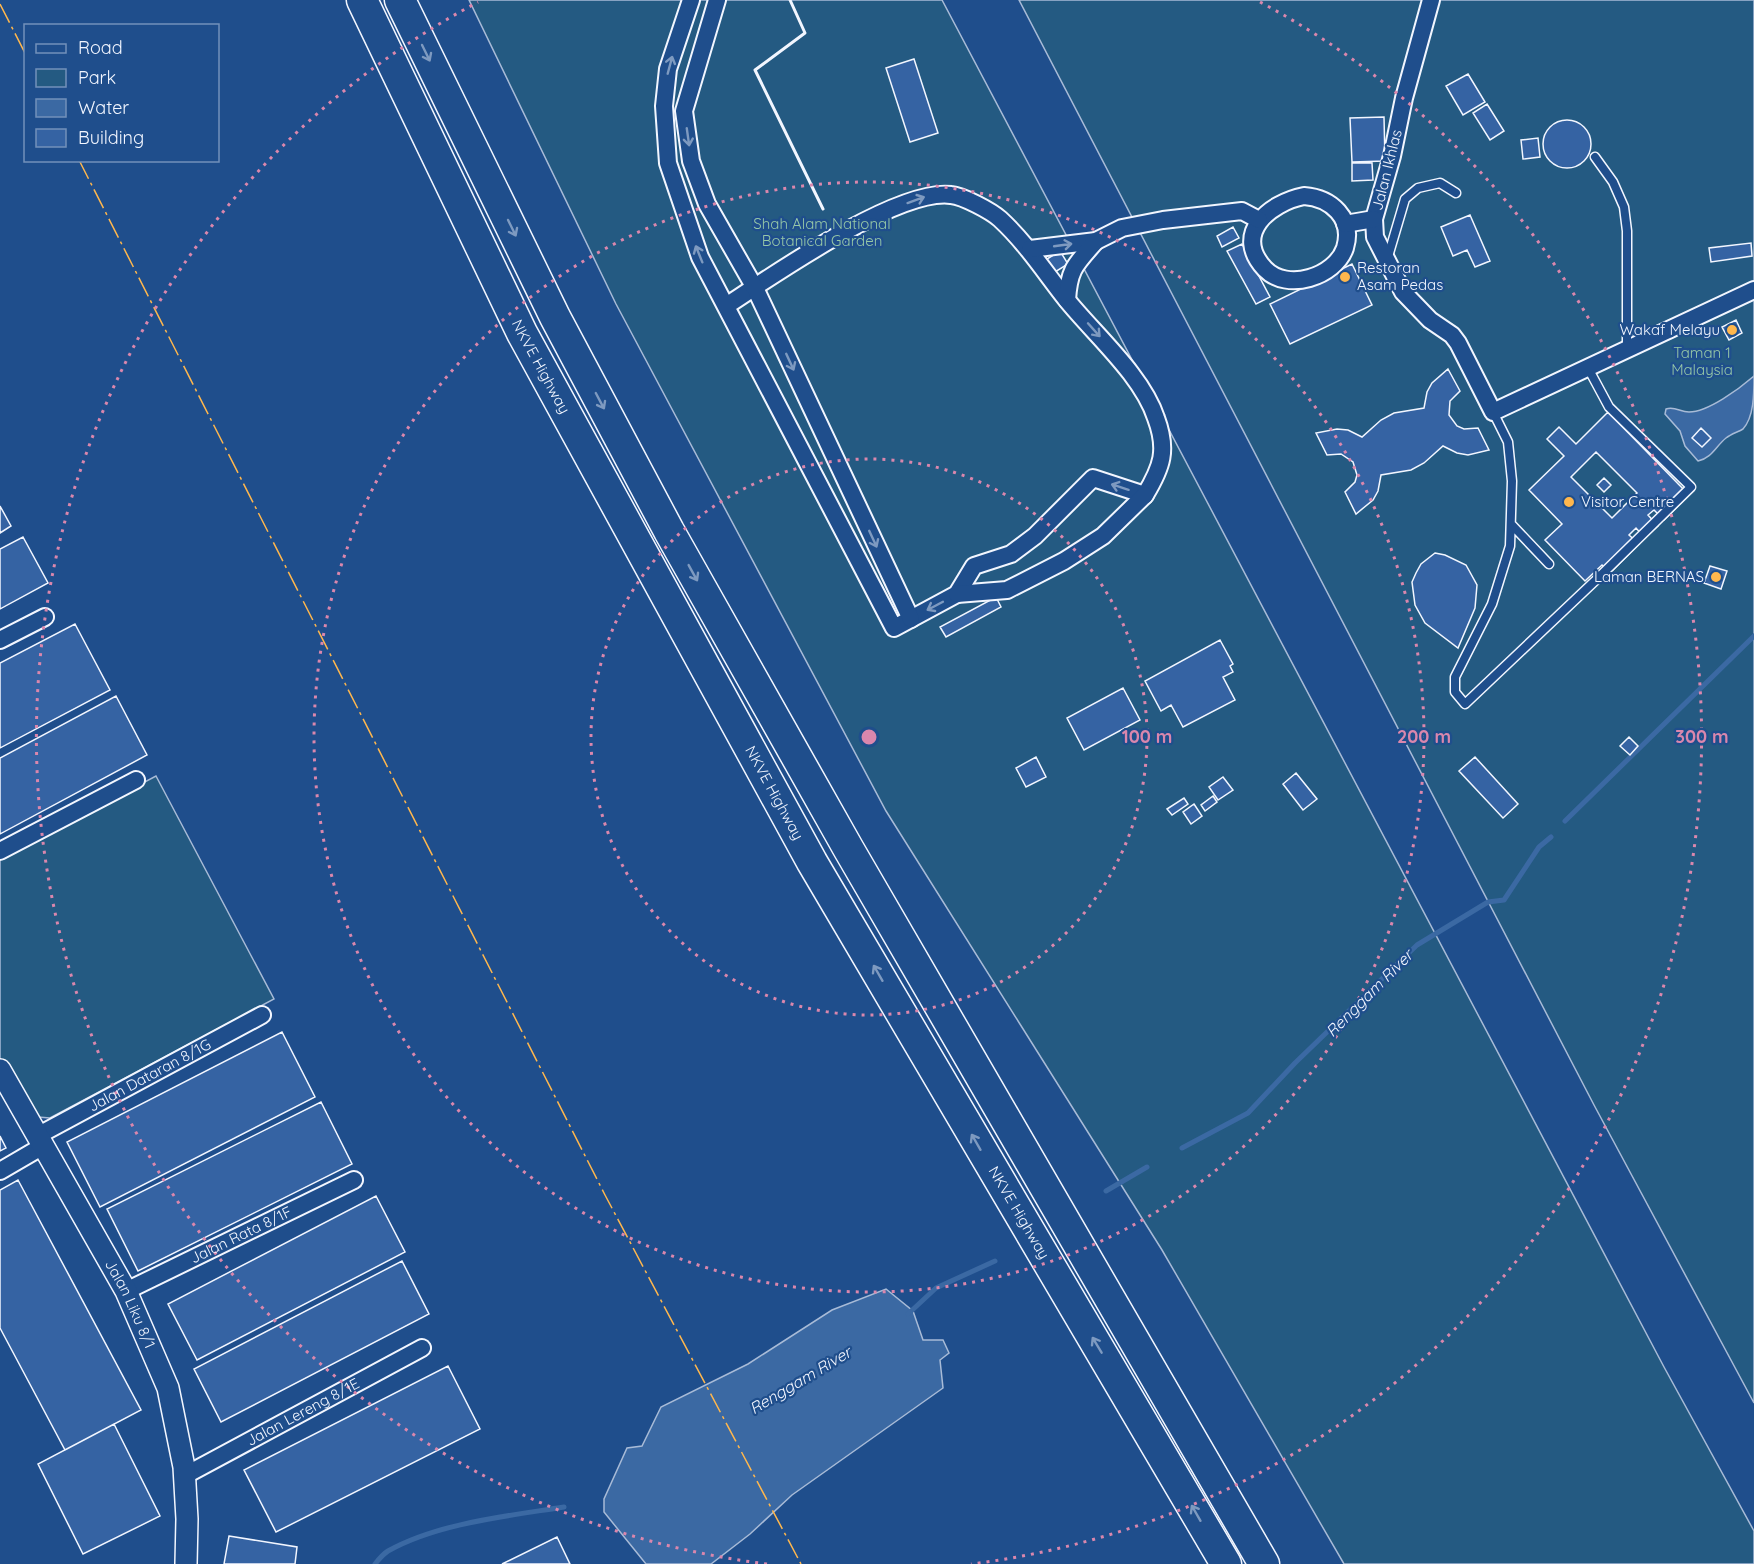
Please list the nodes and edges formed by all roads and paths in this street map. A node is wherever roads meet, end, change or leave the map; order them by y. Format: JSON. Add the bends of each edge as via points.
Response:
{"nodes":[{"id":1,"x":362,"y":0,"type":"edge"},
{"id":2,"x":400,"y":0,"type":"edge"},
{"id":3,"x":691,"y":0,"type":"edge"},
{"id":4,"x":717,"y":0,"type":"edge"},
{"id":5,"x":1431,"y":0,"type":"edge"},
{"id":6,"x":1595,"y":157,"type":"dead end"},
{"id":7,"x":1456,"y":193,"type":"dead end"},
{"id":8,"x":1374,"y":219,"type":"junction"},
{"id":9,"x":1259,"y":220,"type":"junction"},
{"id":10,"x":1345,"y":224,"type":"junction"},
{"id":11,"x":1096,"y":241,"type":"junction"},
{"id":12,"x":1030,"y":249,"type":"junction"},
{"id":13,"x":1387,"y":261,"type":"junction"},
{"id":14,"x":755,"y":288,"type":"junction"},
{"id":15,"x":1754,"y":290,"type":"edge"},
{"id":16,"x":1067,"y":300,"type":"junction"},
{"id":17,"x":726,"y":306,"type":"junction"},
{"id":18,"x":1627,"y":349,"type":"junction"},
{"id":19,"x":1588,"y":368,"type":"junction"},
{"id":20,"x":1493,"y":412,"type":"junction"},
{"id":21,"x":1145,"y":495,"type":"junction"},
{"id":22,"x":1512,"y":525,"type":"junction"},
{"id":23,"x":1549,"y":564,"type":"dead end"},
{"id":24,"x":957,"y":594,"type":"junction"},
{"id":25,"x":45,"y":617,"type":"dead end"},
{"id":26,"x":911,"y":619,"type":"junction"},
{"id":27,"x":0,"y":640,"type":"edge"},
{"id":28,"x":136,"y":780,"type":"dead end"},
{"id":29,"x":0,"y":851,"type":"edge"},
{"id":30,"x":262,"y":1015,"type":"dead end"},
{"id":31,"x":0,"y":1070,"type":"edge"},
{"id":32,"x":40,"y":1141,"type":"junction"},
{"id":33,"x":0,"y":1171,"type":"edge"},
{"id":34,"x":354,"y":1180,"type":"dead end"},
{"id":35,"x":126,"y":1291,"type":"junction"},
{"id":36,"x":422,"y":1348,"type":"dead end"},
{"id":37,"x":184,"y":1476,"type":"junction"},
{"id":38,"x":186,"y":1564,"type":"edge"},
{"id":39,"x":1226,"y":1564,"type":"edge"},
{"id":40,"x":1264,"y":1564,"type":"edge"}],
"edges":[{"from":39,"to":1,"type":"highway","name":"NKVE Highway","one_way":true,"via":[[812,862],[522,333]]},
{"from":2,"to":40,"type":"highway","one_way":true,"via":[[555,317],[669,531],[848,848]]},
{"from":17,"to":3,"type":"street","one_way":true,"via":[[700,257],[668,163],[664,106],[668,69]]},
{"from":4,"to":14,"type":"street","one_way":true,"via":[[684,111],[692,162],[707,204]]},
{"from":5,"to":8,"type":"street","name":"Jalan Ikhlas"},
{"from":6,"to":18,"type":"lane","via":[[1613,182],[1624,207]]},
{"from":7,"to":13,"type":"lane","via":[[1440,183],[1418,188],[1405,199]]},
{"from":8,"to":10,"type":"street"},
{"from":8,"to":13,"type":"street","name":"Jalan Ikhlas","via":[[1376,237]]},
{"from":9,"to":10,"type":"street","via":[[1287,199],[1304,196],[1330,203]]},
{"from":9,"to":10,"type":"street","via":[[1253,240],[1261,264],[1281,279],[1296,281],[1323,272],[1336,262],[1345,249]]},
{"from":9,"to":11,"type":"street","via":[[1242,211],[1163,220],[1122,228]]},
{"from":12,"to":11,"type":"street","one_way":true},
{"from":11,"to":16,"type":"street","via":[[1068,279]]},
{"from":14,"to":12,"type":"street","one_way":true,"via":[[852,228],[932,194],[953,195],[998,216]]},
{"from":12,"to":16,"type":"street"},
{"from":13,"to":20,"type":"street","name":"Jalan Ikhlas","via":[[1403,292],[1458,343]]},
{"from":14,"to":17,"type":"street"},
{"from":14,"to":26,"type":"street","one_way":true},
{"from":15,"to":18,"type":"street"},
{"from":16,"to":21,"type":"street","one_way":true,"via":[[1110,348],[1142,391],[1157,420],[1162,464]]},
{"from":17,"to":26,"type":"street","via":[[894,628]]},
{"from":18,"to":19,"type":"street"},
{"from":19,"to":20,"type":"street"},
{"from":19,"to":22,"type":"lane","via":[[1609,407],[1690,487],[1465,704],[1455,692],[1455,677],[1492,604],[1510,546]]},
{"from":20,"to":22,"type":"lane","via":[[1508,442]]},
{"from":21,"to":24,"type":"street","via":[[1103,536],[1064,561],[1007,590]]},
{"from":21,"to":24,"type":"street","one_way":true,"via":[[1093,478],[1035,536],[1011,554],[974,566]]},
{"from":22,"to":23,"type":"lane"},
{"from":24,"to":26,"type":"street","one_way":true},
{"from":25,"to":27,"type":"street"},
{"from":28,"to":29,"type":"street"},
{"from":30,"to":32,"type":"street","name":"Jalan Dataran 8/1G"},
{"from":31,"to":32,"type":"street","name":"Jalan Liku 8/1"},
{"from":32,"to":33,"type":"street","name":"Jalan Dataran 8/1G"},
{"from":32,"to":35,"type":"street","name":"Jalan Liku 8/1"},
{"from":34,"to":35,"type":"street","name":"Jalan Rata 8/1F"},
{"from":35,"to":37,"type":"street","name":"Jalan Liku 8/1","via":[[168,1388]]},
{"from":36,"to":37,"type":"street","name":"Jalan Lereng 8/1E"},
{"from":37,"to":38,"type":"street","name":"Jalan Liku 8/1"}]}
